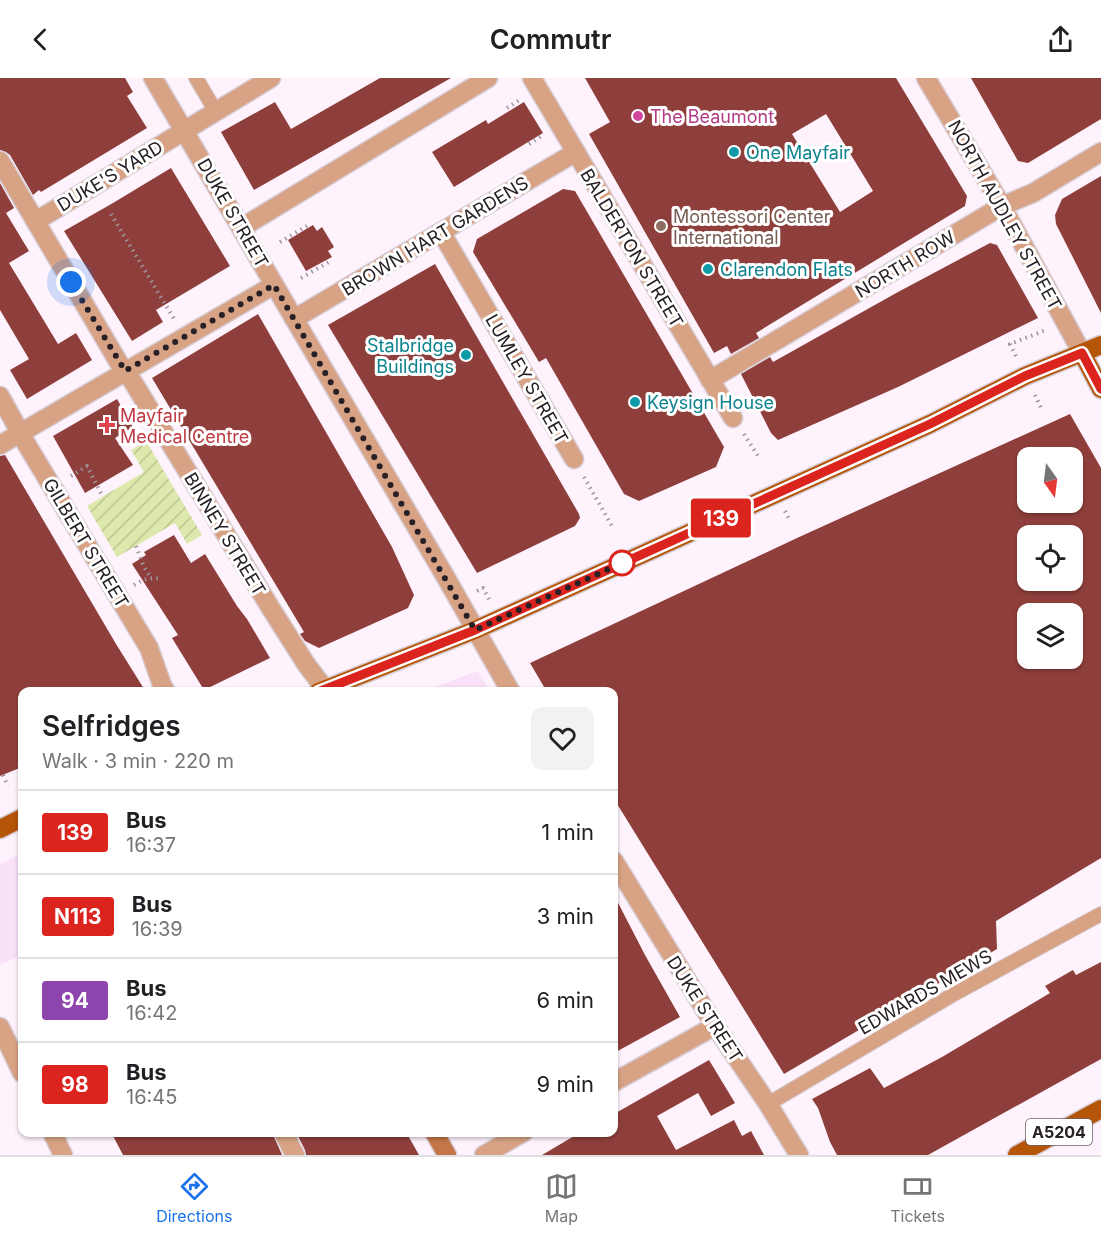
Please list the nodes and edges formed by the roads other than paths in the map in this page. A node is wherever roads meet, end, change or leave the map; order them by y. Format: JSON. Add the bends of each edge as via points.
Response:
{"nodes":[{"id":1,"x":153,"y":78,"type":"edge"},
{"id":2,"x":196,"y":78,"type":"edge"},
{"id":3,"x":271,"y":78,"type":"edge"},
{"id":4,"x":488,"y":78,"type":"edge"},
{"id":5,"x":532,"y":78,"type":"edge"},
{"id":6,"x":926,"y":78,"type":"edge"},
{"id":7,"x":216,"y":112,"type":"junction"},
{"id":8,"x":185,"y":130,"type":"junction"},
{"id":9,"x":576,"y":152,"type":"junction"},
{"id":10,"x":1101,"y":153,"type":"edge"},
{"id":11,"x":0,"y":161,"type":"edge"},
{"id":12,"x":1002,"y":206,"type":"junction"},
{"id":13,"x":36,"y":221,"type":"junction"},
{"id":14,"x":241,"y":228,"type":"junction"},
{"id":15,"x":441,"y":232,"type":"junction"},
{"id":16,"x":274,"y":285,"type":"junction"},
{"id":17,"x":294,"y":319,"type":"junction"},
{"id":18,"x":1101,"y":345,"type":"edge"},
{"id":19,"x":1082,"y":353,"type":"junction"},
{"id":20,"x":125,"y":371,"type":"junction"},
{"id":21,"x":710,"y":380,"type":"junction"},
{"id":22,"x":1101,"y":389,"type":"edge"},
{"id":23,"x":0,"y":396,"type":"edge"},
{"id":24,"x":733,"y":418,"type":"road end"},
{"id":25,"x":20,"y":432,"type":"junction"},
{"id":26,"x":0,"y":445,"type":"edge"},
{"id":27,"x":574,"y":459,"type":"road end"},
{"id":28,"x":475,"y":630,"type":"junction"},
{"id":29,"x":163,"y":687,"type":"edge"},
{"id":30,"x":319,"y":687,"type":"edge"},
{"id":31,"x":329,"y":687,"type":"edge"},
{"id":32,"x":508,"y":687,"type":"edge"},
{"id":33,"x":18,"y":820,"type":"edge"},
{"id":34,"x":0,"y":829,"type":"edge"},
{"id":35,"x":618,"y":880,"type":"edge"},
{"id":36,"x":1101,"y":914,"type":"edge"},
{"id":37,"x":715,"y":1026,"type":"junction"},
{"id":38,"x":0,"y":1027,"type":"edge"},
{"id":39,"x":18,"y":1065,"type":"edge"},
{"id":40,"x":618,"y":1080,"type":"edge"},
{"id":41,"x":768,"y":1104,"type":"junction"},
{"id":42,"x":1101,"y":1109,"type":"edge"},
{"id":43,"x":54,"y":1137,"type":"edge"},
{"id":44,"x":285,"y":1137,"type":"edge"},
{"id":45,"x":437,"y":1137,"type":"edge"},
{"id":46,"x":515,"y":1137,"type":"edge"},
{"id":47,"x":63,"y":1155,"type":"edge"},
{"id":48,"x":295,"y":1155,"type":"edge"},
{"id":49,"x":447,"y":1155,"type":"edge"},
{"id":50,"x":484,"y":1155,"type":"edge"},
{"id":51,"x":799,"y":1155,"type":"edge"},
{"id":52,"x":1017,"y":1155,"type":"edge"}],
"edges":[{"from":1,"to":8,"type":"street","name":"DUKE STREET"},
{"from":2,"to":7,"type":"lane"},
{"from":3,"to":7,"type":"street","name":"DUKE'S YARD"},
{"from":4,"to":14,"type":"street"},
{"from":5,"to":9,"type":"street","name":"BALDERTON STREET"},
{"from":6,"to":12,"type":"street","name":"NORTH AUDLEY STREET"},
{"from":7,"to":8,"type":"street","name":"DUKE'S YARD"},
{"from":8,"to":13,"type":"street","name":"DUKE'S YARD"},
{"from":8,"to":14,"type":"street","name":"DUKE STREET"},
{"from":9,"to":15,"type":"street","name":"BROWN HART GARDENS"},
{"from":9,"to":21,"type":"street","name":"BALDERTON STREET"},
{"from":10,"to":12,"type":"street","name":"NORTH ROW","via":[[1033,193]]},
{"from":11,"to":13,"type":"street","name":"BINNEY STREET"},
{"from":12,"to":19,"type":"street","name":"NORTH AUDLEY STREET"},
{"from":12,"to":21,"type":"street","name":"NORTH ROW"},
{"from":13,"to":20,"type":"street","name":"BINNEY STREET"},
{"from":14,"to":16,"type":"street","name":"DUKE STREET"},
{"from":15,"to":17,"type":"street","name":"BROWN HART GARDENS"},
{"from":15,"to":27,"type":"street","name":"LUMLEY STREET"},
{"from":16,"to":17,"type":"street","name":"DUKE STREET"},
{"from":16,"to":20,"type":"street"},
{"from":17,"to":28,"type":"street","name":"DUKE STREET"},
{"from":18,"to":19,"type":"main road"},
{"from":19,"to":22,"type":"main road"},
{"from":19,"to":28,"type":"main road"},
{"from":20,"to":25,"type":"street"},
{"from":20,"to":30,"type":"street","name":"BINNEY STREET"},
{"from":21,"to":24,"type":"street","name":"BALDERTON STREET"},
{"from":23,"to":25,"type":"street","name":"GILBERT STREET"},
{"from":25,"to":26,"type":"street"},
{"from":25,"to":29,"type":"street","name":"GILBERT STREET","via":[[149,648]]},
{"from":28,"to":31,"type":"main road"},
{"from":28,"to":32,"type":"street","name":"DUKE STREET"},
{"from":33,"to":34,"type":"main road"},
{"from":35,"to":37,"type":"street","name":"DUKE STREET"},
{"from":36,"to":41,"type":"lane","name":"EDWARDS MEWS","via":[[954,994]]},
{"from":37,"to":40,"type":"street"},
{"from":37,"to":41,"type":"street","name":"DUKE STREET"},
{"from":38,"to":39,"type":"street"},
{"from":41,"to":51,"type":"street","name":"DUKE STREET"},
{"from":42,"to":52,"type":"main road","number":"A5204"},
{"from":43,"to":47,"type":"street"},
{"from":44,"to":48,"type":"street"},
{"from":45,"to":49,"type":"main road"},
{"from":46,"to":50,"type":"street"}]}
